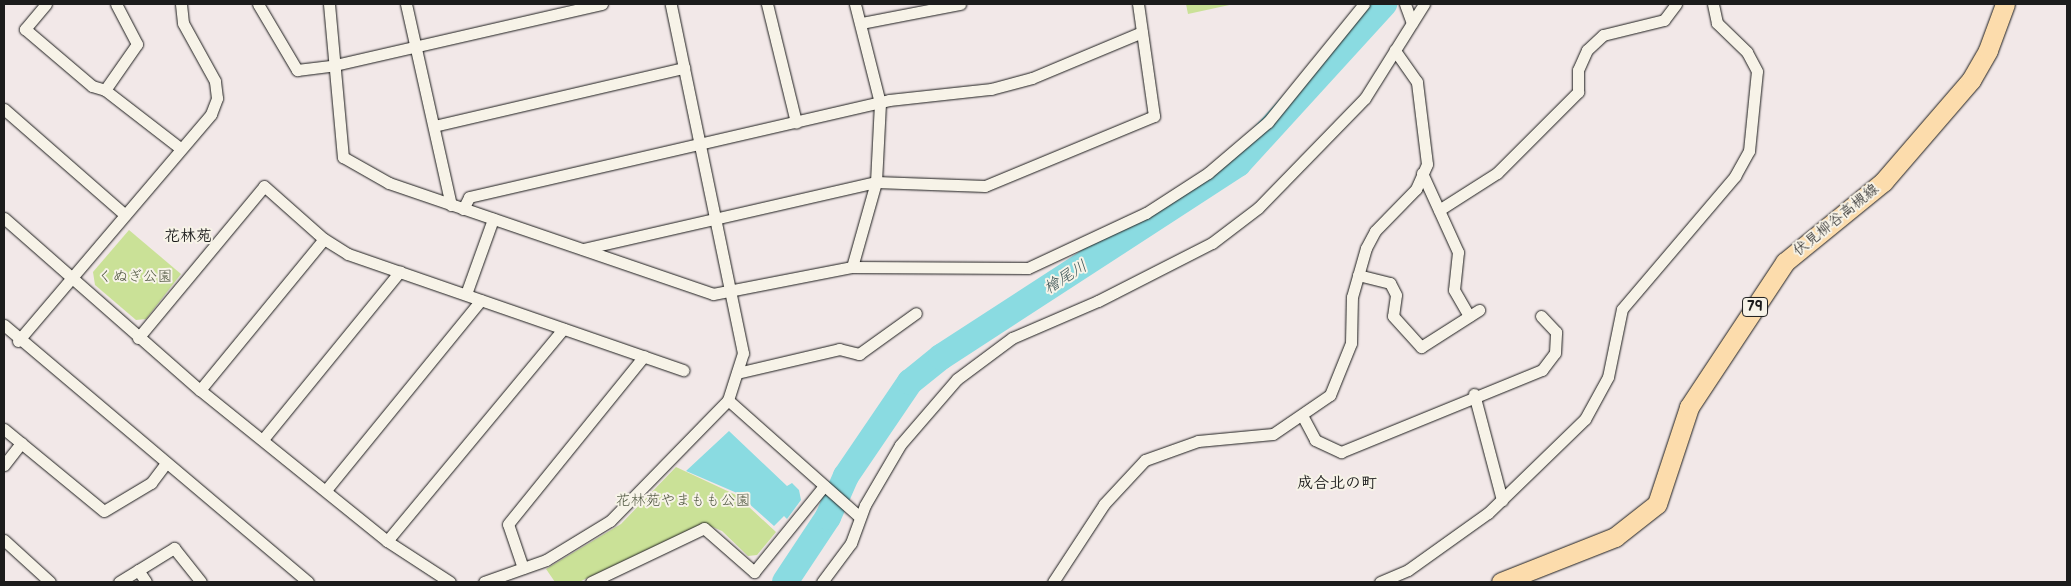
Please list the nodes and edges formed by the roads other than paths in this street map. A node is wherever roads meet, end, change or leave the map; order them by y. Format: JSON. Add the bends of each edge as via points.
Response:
{"nodes":[{"id":1,"x":46,"y":4,"type":"edge"},
{"id":2,"x":116,"y":4,"type":"edge"},
{"id":3,"x":181,"y":4,"type":"edge"},
{"id":4,"x":258,"y":4,"type":"edge"},
{"id":5,"x":329,"y":4,"type":"edge"},
{"id":6,"x":406,"y":4,"type":"edge"},
{"id":7,"x":602,"y":4,"type":"edge"},
{"id":8,"x":671,"y":4,"type":"edge"},
{"id":9,"x":767,"y":4,"type":"edge"},
{"id":10,"x":855,"y":4,"type":"edge"},
{"id":11,"x":960,"y":4,"type":"edge"},
{"id":12,"x":1138,"y":4,"type":"edge"},
{"id":13,"x":1364,"y":4,"type":"edge"},
{"id":14,"x":1405,"y":4,"type":"edge"},
{"id":15,"x":1424,"y":4,"type":"edge"},
{"id":16,"x":1676,"y":4,"type":"edge"},
{"id":17,"x":1713,"y":4,"type":"edge"},
{"id":18,"x":2005,"y":4,"type":"edge"},
{"id":19,"x":861,"y":23,"type":"junction"},
{"id":20,"x":1412,"y":23,"type":"junction"},
{"id":21,"x":1142,"y":32,"type":"junction"},
{"id":22,"x":416,"y":47,"type":"junction"},
{"id":23,"x":1395,"y":50,"type":"junction"},
{"id":24,"x":335,"y":66,"type":"junction"},
{"id":25,"x":684,"y":68,"type":"junction"},
{"id":26,"x":105,"y":90,"type":"junction"},
{"id":27,"x":880,"y":103,"type":"junction"},
{"id":28,"x":4,"y":109,"type":"edge"},
{"id":29,"x":796,"y":122,"type":"junction"},
{"id":30,"x":434,"y":126,"type":"junction"},
{"id":31,"x":700,"y":144,"type":"junction"},
{"id":32,"x":180,"y":148,"type":"junction"},
{"id":33,"x":1422,"y":173,"type":"junction"},
{"id":34,"x":876,"y":182,"type":"junction"},
{"id":35,"x":451,"y":204,"type":"junction"},
{"id":36,"x":464,"y":209,"type":"junction"},
{"id":37,"x":1439,"y":210,"type":"junction"},
{"id":38,"x":124,"y":214,"type":"junction"},
{"id":39,"x":715,"y":217,"type":"junction"},
{"id":40,"x":4,"y":218,"type":"edge"},
{"id":41,"x":493,"y":219,"type":"junction"},
{"id":42,"x":324,"y":239,"type":"junction"},
{"id":43,"x":583,"y":249,"type":"junction"},
{"id":44,"x":852,"y":267,"type":"junction"},
{"id":45,"x":400,"y":271,"type":"junction"},
{"id":46,"x":1358,"y":275,"type":"junction"},
{"id":47,"x":69,"y":279,"type":"junction"},
{"id":48,"x":731,"y":293,"type":"junction"},
{"id":49,"x":466,"y":294,"type":"junction"},
{"id":50,"x":481,"y":300,"type":"junction"},
{"id":51,"x":916,"y":313,"type":"dead end"},
{"id":52,"x":1540,"y":316,"type":"dead end"},
{"id":53,"x":4,"y":325,"type":"edge"},
{"id":54,"x":563,"y":329,"type":"junction"},
{"id":55,"x":138,"y":338,"type":"junction"},
{"id":56,"x":18,"y":341,"type":"junction"},
{"id":57,"x":644,"y":356,"type":"junction"},
{"id":58,"x":684,"y":370,"type":"dead end"},
{"id":59,"x":737,"y":373,"type":"junction"},
{"id":60,"x":200,"y":390,"type":"junction"},
{"id":61,"x":1474,"y":394,"type":"junction"},
{"id":62,"x":728,"y":400,"type":"junction"},
{"id":63,"x":1303,"y":417,"type":"junction"},
{"id":64,"x":4,"y":429,"type":"edge"},
{"id":65,"x":264,"y":438,"type":"junction"},
{"id":66,"x":21,"y":443,"type":"junction"},
{"id":67,"x":166,"y":463,"type":"junction"},
{"id":68,"x":4,"y":465,"type":"edge"},
{"id":69,"x":825,"y":487,"type":"junction"},
{"id":70,"x":326,"y":490,"type":"junction"},
{"id":71,"x":1502,"y":500,"type":"junction"},
{"id":72,"x":856,"y":514,"type":"junction"},
{"id":73,"x":4,"y":540,"type":"edge"},
{"id":74,"x":387,"y":541,"type":"junction"},
{"id":75,"x":523,"y":568,"type":"junction"},
{"id":76,"x":138,"y":570,"type":"junction"},
{"id":77,"x":50,"y":582,"type":"edge"},
{"id":78,"x":119,"y":582,"type":"edge"},
{"id":79,"x":146,"y":582,"type":"edge"},
{"id":80,"x":201,"y":582,"type":"edge"},
{"id":81,"x":308,"y":582,"type":"edge"},
{"id":82,"x":449,"y":582,"type":"edge"},
{"id":83,"x":484,"y":582,"type":"edge"},
{"id":84,"x":591,"y":582,"type":"edge"},
{"id":85,"x":822,"y":582,"type":"edge"},
{"id":86,"x":1052,"y":582,"type":"edge"},
{"id":87,"x":1380,"y":582,"type":"edge"},
{"id":88,"x":1501,"y":582,"type":"edge"}],
"edges":[{"from":1,"to":26,"type":"street","via":[[25,29],[92,86]]},
{"from":2,"to":26,"type":"street","via":[[137,44]]},
{"from":3,"to":32,"type":"street","via":[[183,23],[215,81],[217,98],[211,114]]},
{"from":4,"to":24,"type":"street","via":[[297,70]]},
{"from":5,"to":24,"type":"street"},
{"from":6,"to":22,"type":"street"},
{"from":7,"to":22,"type":"street"},
{"from":8,"to":25,"type":"street"},
{"from":9,"to":29,"type":"street"},
{"from":10,"to":19,"type":"street"},
{"from":11,"to":19,"type":"street"},
{"from":12,"to":21,"type":"street"},
{"from":13,"to":44,"type":"street","via":[[1268,122],[1208,173],[1146,213],[1028,268]]},
{"from":14,"to":20,"type":"street"},
{"from":15,"to":20,"type":"street"},
{"from":16,"to":37,"type":"street","via":[[1664,20],[1603,35],[1587,50],[1578,70],[1578,92],[1497,173]]},
{"from":17,"to":71,"type":"street","via":[[1717,23],[1747,52],[1757,71],[1749,151],[1735,176],[1622,309],[1608,377],[1585,419]]},
{"from":18,"to":88,"type":"main road","name":"伏見柳谷高槻線","number":"79","via":[[1988,50],[1971,80],[1883,182],[1785,262],[1690,407],[1657,504],[1615,537]]},
{"from":19,"to":27,"type":"street"},
{"from":20,"to":23,"type":"street"},
{"from":21,"to":27,"type":"street","via":[[1032,78],[991,89]]},
{"from":21,"to":34,"type":"street","via":[[1154,116],[985,186]]},
{"from":22,"to":24,"type":"street"},
{"from":22,"to":30,"type":"street"},
{"from":23,"to":33,"type":"street","via":[[1418,82],[1424,117],[1426,164]]},
{"from":23,"to":72,"type":"street","via":[[1365,98],[1301,168],[1212,243],[1098,301],[1012,338],[974,364],[926,410]]},
{"from":24,"to":35,"type":"street","via":[[343,157],[390,182]]},
{"from":25,"to":30,"type":"street"},
{"from":25,"to":31,"type":"street"},
{"from":26,"to":32,"type":"street"},
{"from":27,"to":29,"type":"street"},
{"from":27,"to":34,"type":"street"},
{"from":28,"to":38,"type":"street"},
{"from":29,"to":31,"type":"street"},
{"from":30,"to":35,"type":"street"},
{"from":31,"to":36,"type":"street","via":[[470,197]]},
{"from":31,"to":39,"type":"street"},
{"from":32,"to":38,"type":"street"},
{"from":33,"to":37,"type":"street"},
{"from":33,"to":46,"type":"street","via":[[1416,190],[1375,231]]},
{"from":34,"to":39,"type":"street"},
{"from":34,"to":44,"type":"street"},
{"from":35,"to":36,"type":"street"},
{"from":36,"to":41,"type":"street"},
{"from":37,"to":46,"type":"street","via":[[1458,252],[1454,290],[1474,312],[1422,347],[1393,316],[1396,295],[1390,283]]},
{"from":38,"to":47,"type":"street"},
{"from":39,"to":43,"type":"street"},
{"from":39,"to":48,"type":"street"},
{"from":40,"to":47,"type":"street"},
{"from":41,"to":43,"type":"street"},
{"from":41,"to":49,"type":"street"},
{"from":42,"to":45,"type":"street","via":[[348,254]]},
{"from":42,"to":55,"type":"street","via":[[264,186]]},
{"from":42,"to":60,"type":"street"},
{"from":43,"to":48,"type":"street","via":[[713,294]]},
{"from":44,"to":48,"type":"street"},
{"from":45,"to":49,"type":"street"},
{"from":45,"to":65,"type":"street"},
{"from":46,"to":63,"type":"street","via":[[1352,297],[1351,343],[1330,394]]},
{"from":47,"to":55,"type":"street"},
{"from":47,"to":56,"type":"street"},
{"from":48,"to":59,"type":"street","via":[[743,353]]},
{"from":49,"to":50,"type":"street"},
{"from":50,"to":54,"type":"street"},
{"from":50,"to":70,"type":"street"},
{"from":51,"to":59,"type":"street","via":[[859,354],[839,349]]},
{"from":52,"to":61,"type":"street","via":[[1556,332],[1555,353],[1542,370]]},
{"from":53,"to":56,"type":"street"},
{"from":54,"to":57,"type":"street"},
{"from":54,"to":74,"type":"street"},
{"from":55,"to":60,"type":"street"},
{"from":56,"to":67,"type":"street"},
{"from":57,"to":58,"type":"street"},
{"from":57,"to":75,"type":"street","via":[[508,524]]},
{"from":59,"to":62,"type":"street"},
{"from":60,"to":65,"type":"street"},
{"from":61,"to":63,"type":"street","via":[[1341,452],[1315,440]]},
{"from":61,"to":71,"type":"street"},
{"from":62,"to":69,"type":"street"},
{"from":62,"to":75,"type":"street","via":[[610,521],[572,547]]},
{"from":63,"to":86,"type":"street","via":[[1273,434],[1198,441],[1145,460],[1104,504]]},
{"from":64,"to":66,"type":"street"},
{"from":65,"to":70,"type":"street"},
{"from":66,"to":67,"type":"street","via":[[104,511],[151,483]]},
{"from":66,"to":68,"type":"street"},
{"from":67,"to":81,"type":"street"},
{"from":69,"to":72,"type":"street"},
{"from":69,"to":84,"type":"street","via":[[754,572],[704,528]]},
{"from":70,"to":74,"type":"street"},
{"from":71,"to":87,"type":"street","via":[[1408,570]]},
{"from":72,"to":85,"type":"street","via":[[850,543]]},
{"from":73,"to":77,"type":"street"},
{"from":74,"to":82,"type":"street"},
{"from":75,"to":83,"type":"street"},
{"from":76,"to":78,"type":"street"},
{"from":76,"to":79,"type":"street"},
{"from":76,"to":80,"type":"street","via":[[174,548]]}]}
